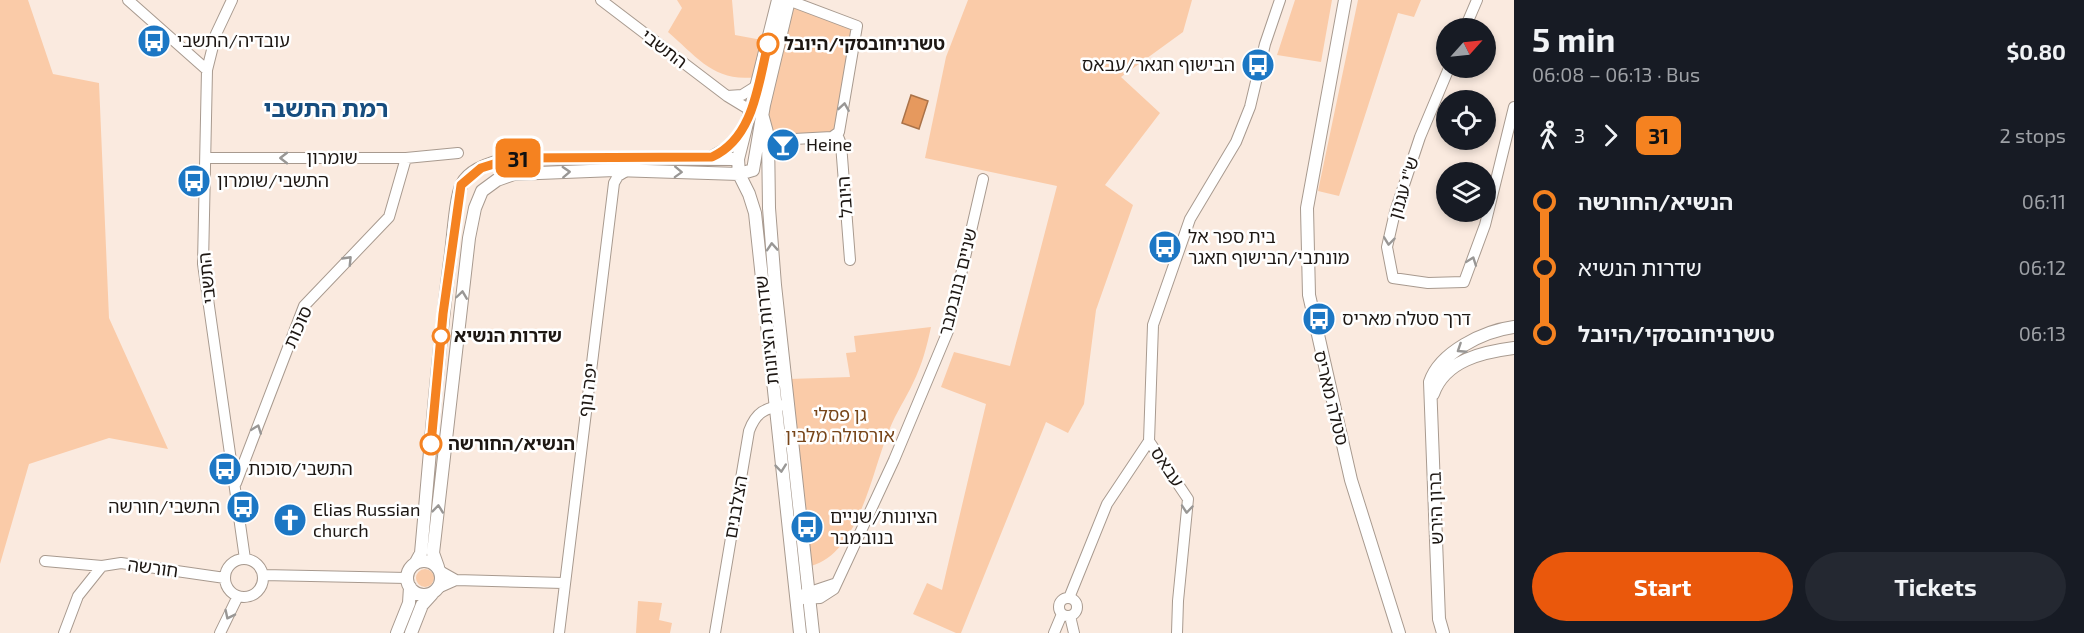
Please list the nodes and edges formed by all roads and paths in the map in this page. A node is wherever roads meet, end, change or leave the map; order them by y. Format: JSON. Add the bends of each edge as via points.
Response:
{"nodes":[{"id":1,"x":128,"y":0,"type":"edge"},
{"id":2,"x":232,"y":0,"type":"edge"},
{"id":3,"x":602,"y":0,"type":"edge"},
{"id":4,"x":784,"y":0,"type":"edge"},
{"id":5,"x":1280,"y":0,"type":"edge"},
{"id":6,"x":1347,"y":0,"type":"edge"},
{"id":7,"x":1477,"y":0,"type":"edge"},
{"id":8,"x":1469,"y":18,"type":"edge"},
{"id":9,"x":207,"y":70,"type":"junction"},
{"id":10,"x":1445,"y":78,"type":"edge"},
{"id":11,"x":758,"y":84,"type":"junction"},
{"id":12,"x":727,"y":96,"type":"junction"},
{"id":13,"x":1514,"y":107,"type":"edge"},
{"id":14,"x":756,"y":112,"type":"junction"},
{"id":15,"x":744,"y":130,"type":"junction"},
{"id":16,"x":837,"y":134,"type":"junction"},
{"id":17,"x":769,"y":145,"type":"junction"},
{"id":18,"x":458,"y":153,"type":"dead end"},
{"id":19,"x":206,"y":158,"type":"junction"},
{"id":20,"x":406,"y":158,"type":"junction"},
{"id":21,"x":709,"y":159,"type":"junction"},
{"id":22,"x":738,"y":159,"type":"junction"},
{"id":23,"x":603,"y":170,"type":"junction"},
{"id":24,"x":628,"y":170,"type":"junction"},
{"id":25,"x":753,"y":170,"type":"junction"},
{"id":26,"x":739,"y":174,"type":"junction"},
{"id":27,"x":983,"y":179,"type":"dead end"},
{"id":28,"x":614,"y":183,"type":"junction"},
{"id":29,"x":769,"y":208,"type":"junction"},
{"id":30,"x":850,"y":260,"type":"dead end"},
{"id":31,"x":1512,"y":326,"type":"edge"},
{"id":32,"x":1514,"y":348,"type":"edge"},
{"id":33,"x":1493,"y":351,"type":"junction"},
{"id":34,"x":1514,"y":357,"type":"edge"},
{"id":35,"x":1432,"y":398,"type":"junction"},
{"id":36,"x":781,"y":406,"type":"junction"},
{"id":37,"x":1149,"y":441,"type":"junction"},
{"id":38,"x":236,"y":484,"type":"junction"},
{"id":39,"x":245,"y":559,"type":"junction"},
{"id":40,"x":45,"y":561,"type":"dead end"},
{"id":41,"x":415,"y":564,"type":"junction"},
{"id":42,"x":102,"y":566,"type":"junction"},
{"id":43,"x":439,"y":569,"type":"junction"},
{"id":44,"x":263,"y":575,"type":"junction"},
{"id":45,"x":225,"y":578,"type":"junction"},
{"id":46,"x":456,"y":580,"type":"junction"},
{"id":47,"x":408,"y":583,"type":"junction"},
{"id":48,"x":563,"y":583,"type":"junction"},
{"id":49,"x":435,"y":591,"type":"junction"},
{"id":50,"x":238,"y":596,"type":"junction"},
{"id":51,"x":810,"y":596,"type":"junction"},
{"id":52,"x":795,"y":598,"type":"junction"},
{"id":53,"x":1066,"y":615,"type":"junction"},
{"id":54,"x":1439,"y":619,"type":"junction"},
{"id":55,"x":64,"y":633,"type":"edge"},
{"id":56,"x":220,"y":633,"type":"edge"},
{"id":57,"x":397,"y":633,"type":"edge"},
{"id":58,"x":411,"y":633,"type":"edge"},
{"id":59,"x":559,"y":633,"type":"edge"},
{"id":60,"x":715,"y":633,"type":"edge"},
{"id":61,"x":800,"y":633,"type":"edge"},
{"id":62,"x":813,"y":633,"type":"edge"},
{"id":63,"x":1054,"y":633,"type":"edge"},
{"id":64,"x":1074,"y":633,"type":"edge"},
{"id":65,"x":1177,"y":633,"type":"edge"},
{"id":66,"x":1399,"y":633,"type":"edge"},
{"id":67,"x":1435,"y":633,"type":"edge"},
{"id":68,"x":1443,"y":633,"type":"edge"}],
"edges":[{"from":1,"to":9,"type":"street"},
{"from":2,"to":9,"type":"street","name":"התשבי","via":[[216,34]]},
{"from":3,"to":12,"type":"street","name":"התשבי"},
{"from":4,"to":11,"type":"street"},
{"from":4,"to":14,"type":"street"},
{"from":16,"to":4,"type":"street","one_way":true,"via":[[857,27]]},
{"from":5,"to":37,"type":"street","via":[[1236,142],[1190,219],[1153,325]]},
{"from":6,"to":66,"type":"street","name":"סטלה מאריס","via":[[1307,208],[1309,295],[1351,480]]},
{"from":7,"to":8,"type":"street"},
{"from":9,"to":19,"type":"street","name":"התשבי"},
{"from":10,"to":13,"type":"street","name":"ש\"י עגנון","one_way":true,"via":[[1395,212],[1387,247],[1393,279],[1464,282],[1485,225]]},
{"from":11,"to":12,"type":"street","via":[[742,96]]},
{"from":11,"to":14,"type":"street"},
{"from":12,"to":14,"type":"street","name":"התשבי"},
{"from":14,"to":15,"type":"street"},
{"from":14,"to":17,"type":"street"},
{"from":14,"to":25,"type":"street"},
{"from":15,"to":21,"type":"street","via":[[731,146]]},
{"from":15,"to":22,"type":"street"},
{"from":16,"to":17,"type":"street","via":[[775,140]]},
{"from":16,"to":30,"type":"street","name":"היובל","via":[[842,144]]},
{"from":17,"to":29,"type":"street"},
{"from":18,"to":20,"type":"street","name":"שומרון"},
{"from":20,"to":19,"type":"street","name":"שומרון","one_way":true},
{"from":19,"to":38,"type":"street","name":"התשבי","via":[[203,264]]},
{"from":38,"to":20,"type":"street","name":"סוכות","one_way":true,"via":[[304,306],[389,217]]},
{"from":21,"to":22,"type":"street"},
{"from":21,"to":41,"type":"street","via":[[513,158],[481,168],[461,185],[443,314],[422,553]]},
{"from":22,"to":25,"type":"street"},
{"from":22,"to":26,"type":"street"},
{"from":23,"to":24,"type":"street"},
{"from":23,"to":28,"type":"street"},
{"from":43,"to":23,"type":"street","one_way":true,"via":[[433,553],[459,314],[478,199],[489,185],[505,176]]},
{"from":24,"to":26,"type":"street","one_way":true},
{"from":24,"to":28,"type":"street"},
{"from":25,"to":26,"type":"street"},
{"from":25,"to":29,"type":"street"},
{"from":26,"to":36,"type":"street","name":"שדרות הציונות","via":[[755,213]]},
{"from":27,"to":51,"type":"street","name":"שניים בנובמבר","via":[[948,331],[838,581]]},
{"from":28,"to":48,"type":"street","name":"יפה נוף"},
{"from":36,"to":29,"type":"street","name":"שדרות הציונות","one_way":true},
{"from":31,"to":35,"type":"street","name":"ברון הירש","one_way":true,"via":[[1484,336],[1447,358],[1433,374]]},
{"from":32,"to":33,"type":"street"},
{"from":33,"to":34,"type":"street"},
{"from":33,"to":35,"type":"street","via":[[1455,366],[1438,383]]},
{"from":35,"to":54,"type":"street","name":"ברון הירש"},
{"from":36,"to":51,"type":"street","name":"שדרות הציונות"},
{"from":36,"to":52,"type":"street","name":"שדרות הציונות","one_way":true},
{"from":36,"to":60,"type":"street","name":"הצלבנים","via":[[759,412],[749,431]]},
{"from":37,"to":53,"type":"street","name":"עבאס","via":[[1107,504],[1069,598],[1060,605]]},
{"from":37,"to":65,"type":"street","name":"עבאס","one_way":true,"via":[[1188,499]]},
{"from":38,"to":39,"type":"street","name":"התשבי"},
{"from":39,"to":44,"type":"street","via":[[255,562]]},
{"from":39,"to":45,"type":"street","via":[[233,562]]},
{"from":40,"to":42,"type":"street","name":"חורשה"},
{"from":41,"to":43,"type":"street","via":[[427,561]]},
{"from":41,"to":47,"type":"street","via":[[409,570]]},
{"from":42,"to":45,"type":"street","name":"חורשה","via":[[121,563]]},
{"from":42,"to":55,"type":"street","via":[[78,596]]},
{"from":43,"to":46,"type":"street"},
{"from":43,"to":49,"type":"street","via":[[441,580]]},
{"from":44,"to":47,"type":"street"},
{"from":44,"to":50,"type":"street","via":[[256,593]]},
{"from":45,"to":50,"type":"street","via":[[228,590]]},
{"from":46,"to":48,"type":"street"},
{"from":46,"to":49,"type":"street"},
{"from":47,"to":49,"type":"street","via":[[421,595]]},
{"from":47,"to":57,"type":"street","via":[[409,603]]},
{"from":48,"to":59,"type":"street","name":"יפה נוף"},
{"from":49,"to":58,"type":"street","via":[[422,605]]},
{"from":50,"to":56,"type":"street","one_way":true},
{"from":51,"to":52,"type":"street","name":"שניים בנובמבר"},
{"from":51,"to":62,"type":"street","name":"שדרות הציונות"},
{"from":52,"to":61,"type":"street","name":"שדרות הציונות"},
{"from":53,"to":63,"type":"street"},
{"from":53,"to":64,"type":"street"},
{"from":54,"to":67,"type":"street","name":"ברון הירש"},
{"from":54,"to":68,"type":"street","name":"ברון הירש"}]}
